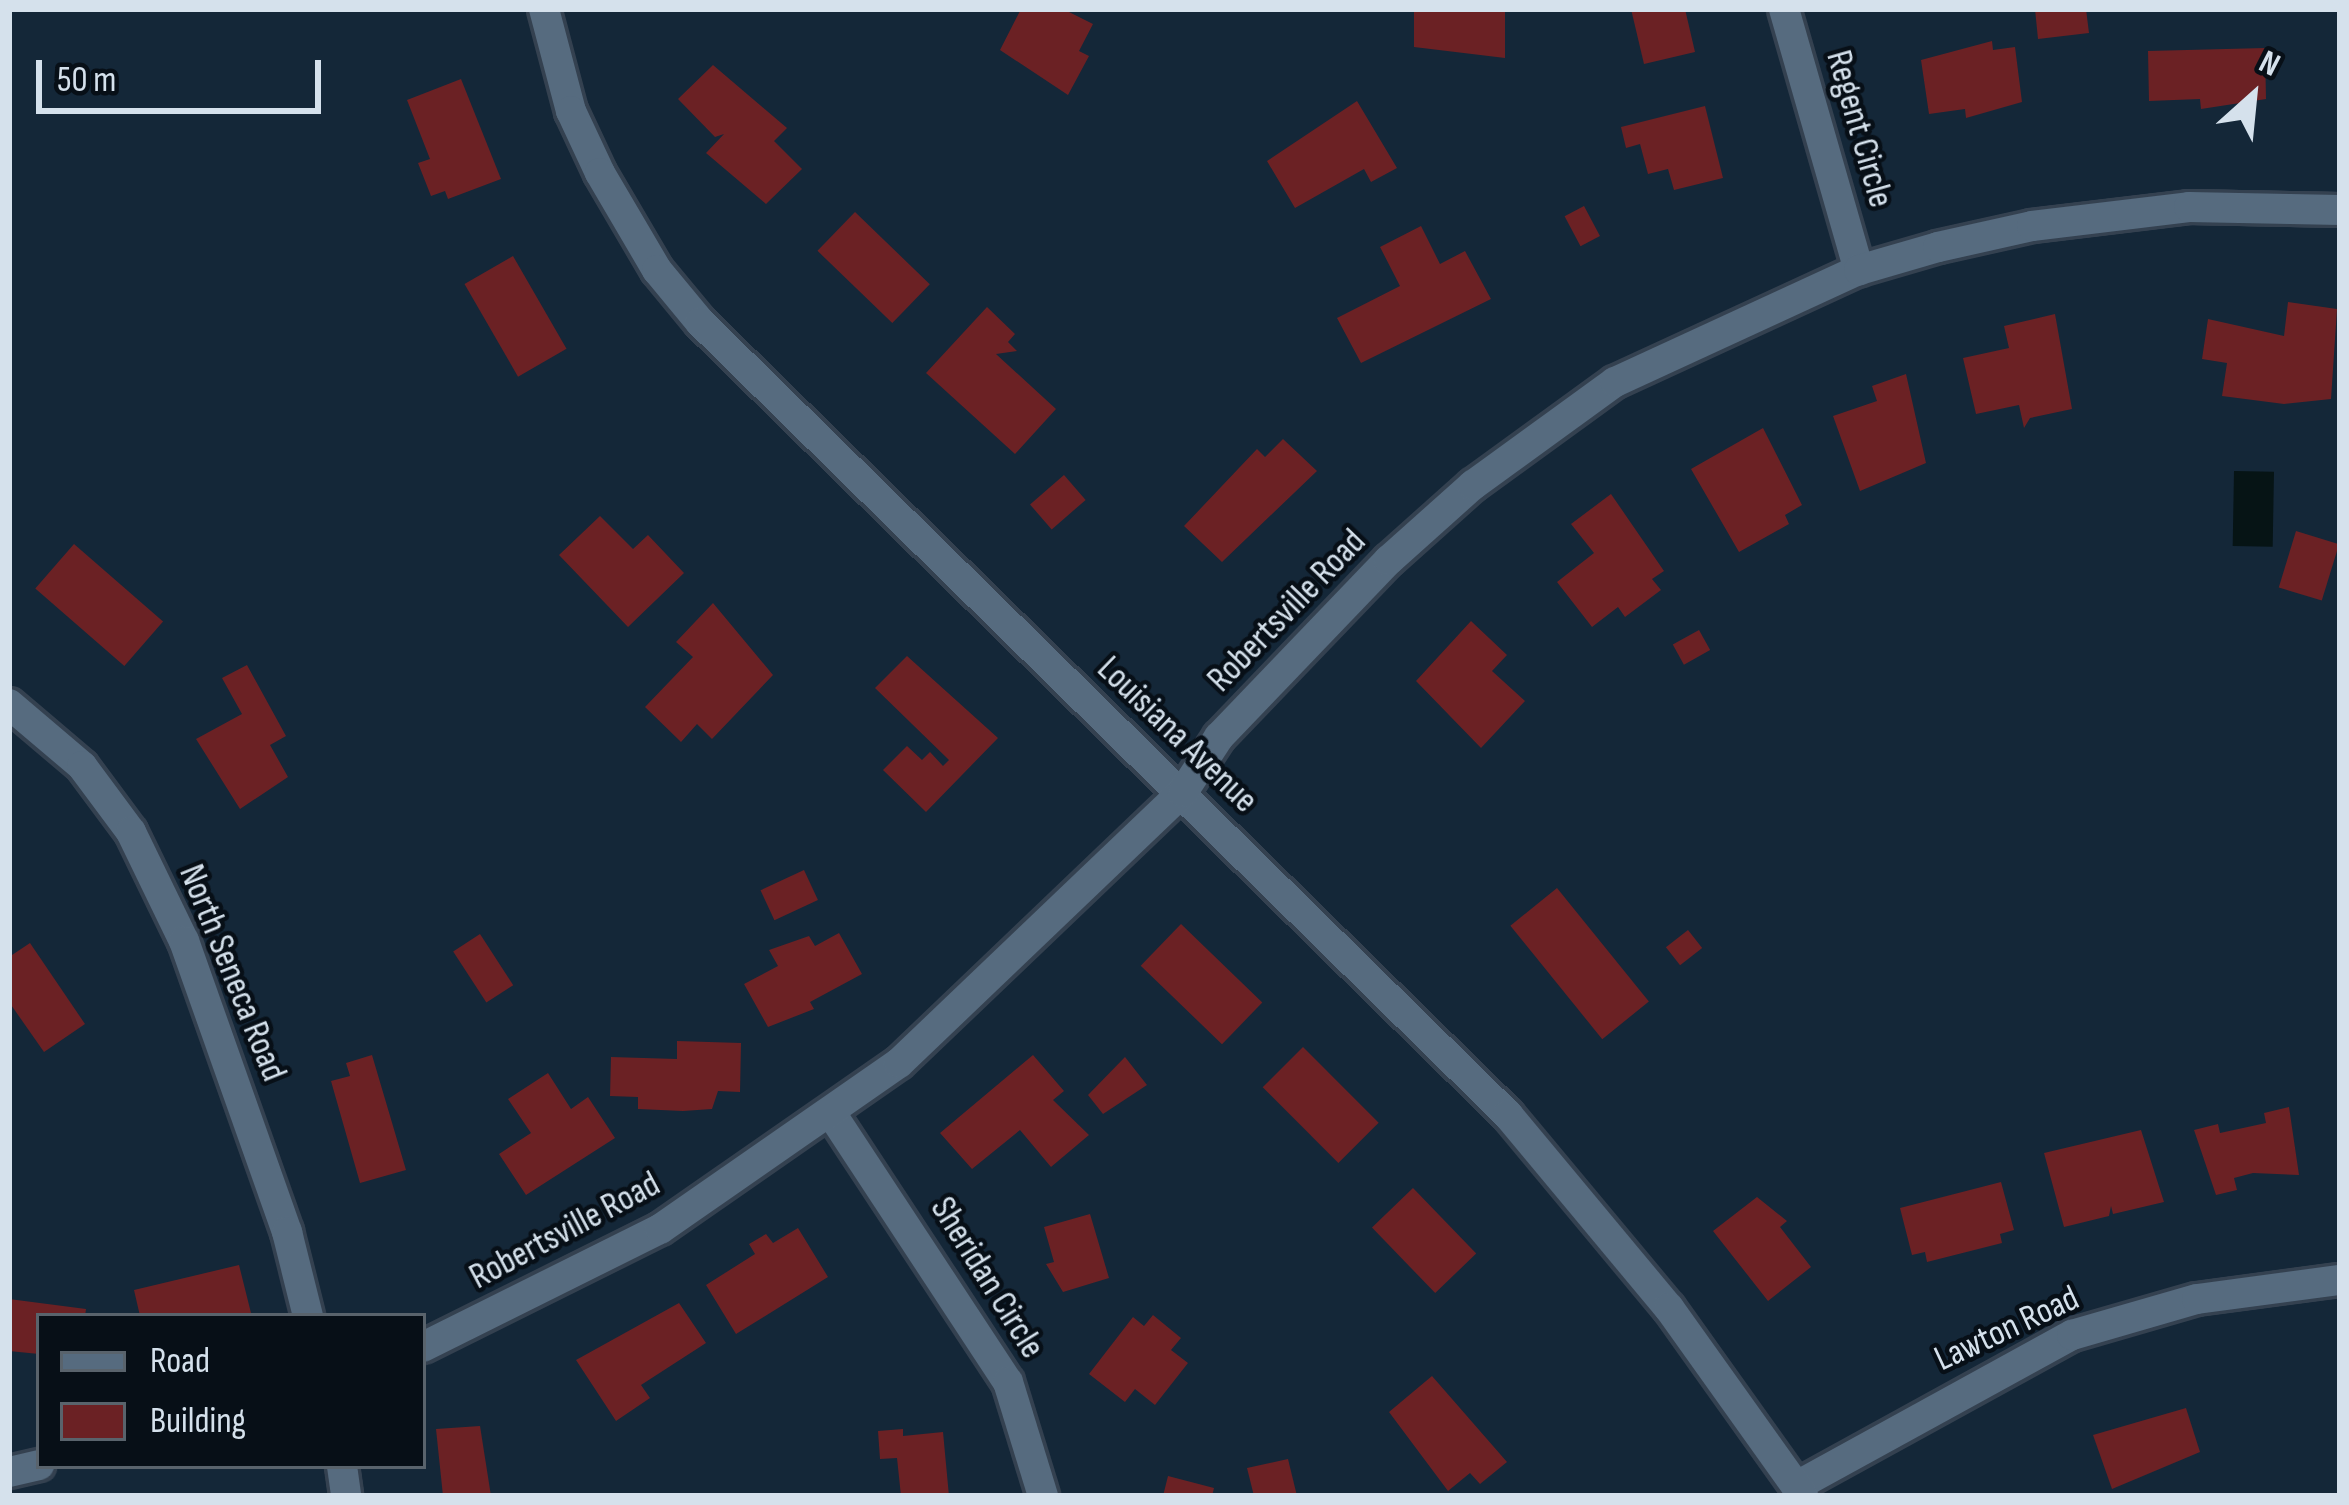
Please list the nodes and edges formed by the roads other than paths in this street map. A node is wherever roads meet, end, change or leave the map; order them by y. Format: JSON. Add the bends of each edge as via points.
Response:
{"nodes":[{"id":1,"x":544,"y":9,"type":"edge"},
{"id":2,"x":1784,"y":9,"type":"edge"},
{"id":3,"x":2340,"y":210,"type":"edge"},
{"id":4,"x":1859,"y":270,"type":"junction"},
{"id":5,"x":9,"y":704,"type":"edge"},
{"id":6,"x":1184,"y":792,"type":"junction"},
{"id":7,"x":832,"y":1116,"type":"junction"},
{"id":8,"x":2340,"y":1280,"type":"edge"},
{"id":9,"x":307,"y":1313,"type":"edge"},
{"id":10,"x":426,"y":1346,"type":"edge"},
{"id":11,"x":1800,"y":1491,"type":"edge"},
{"id":12,"x":1043,"y":1496,"type":"edge"}],
"edges":[{"from":1,"to":6,"type":"street","name":"Louisiana Avenue","via":[[571,111],[657,270],[851,473]]},
{"from":2,"to":4,"type":"street","name":"Regent Circle"},
{"from":3,"to":4,"type":"street","name":"Robertsville Road","via":[[2189,207],[2051,223]]},
{"from":4,"to":6,"type":"street","name":"Robertsville Road","via":[[1615,382],[1473,485],[1219,737]]},
{"from":5,"to":9,"type":"street","name":"North Seneca Road","via":[[82,766],[131,832],[184,941],[287,1232]]},
{"from":6,"to":7,"type":"street","name":"Robertsville Road","via":[[899,1064]]},
{"from":6,"to":11,"type":"street","name":"Louisiana Avenue","via":[[1508,1115],[1669,1308]]},
{"from":7,"to":10,"type":"street","name":"Robertsville Road","via":[[659,1229]]},
{"from":7,"to":12,"type":"street","name":"Sheridan Circle","via":[[1008,1382]]},
{"from":8,"to":11,"type":"street","name":"Lawton Road","via":[[2197,1299],[2072,1335]]}]}
